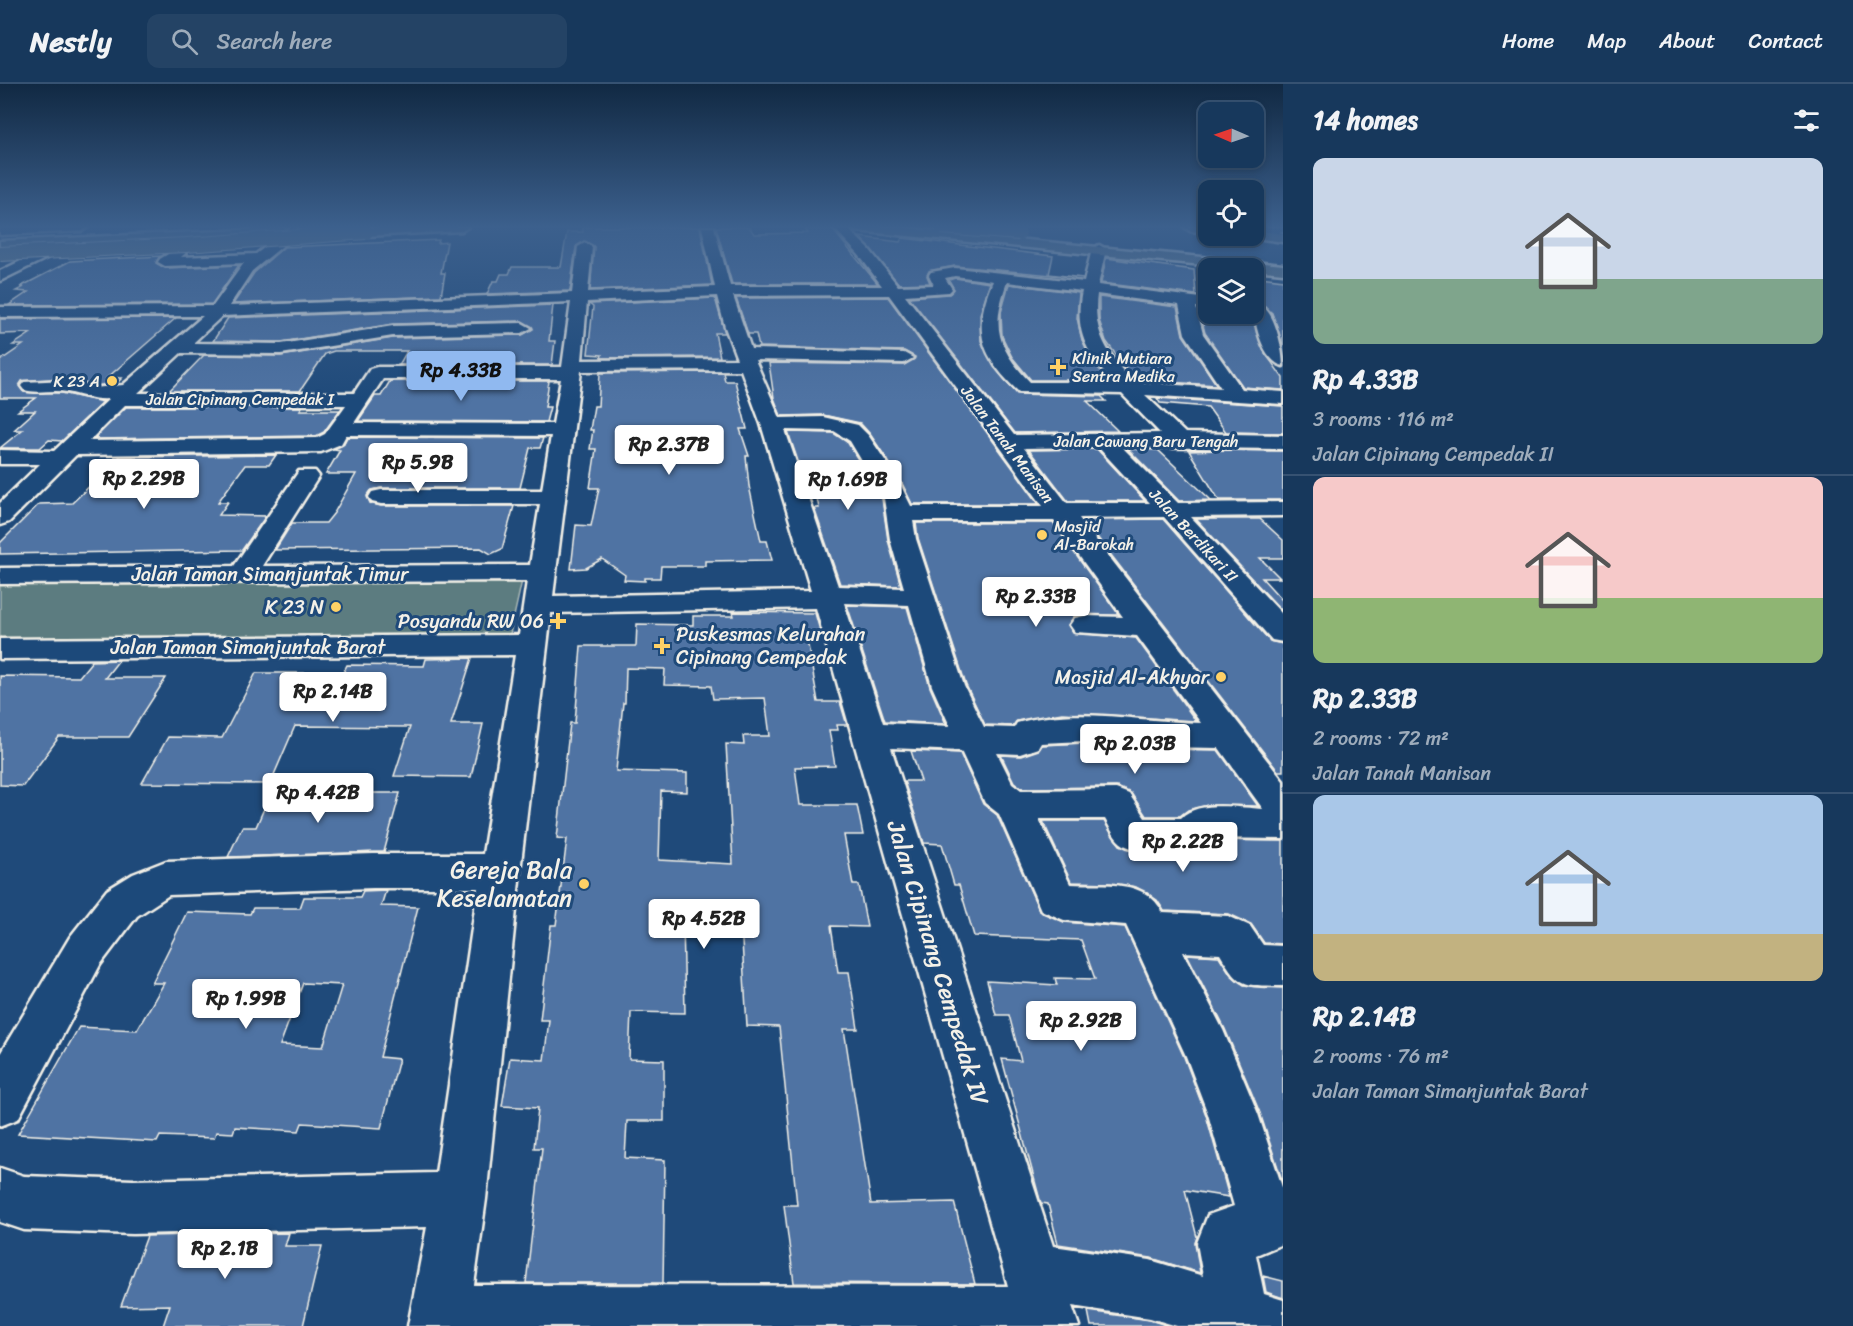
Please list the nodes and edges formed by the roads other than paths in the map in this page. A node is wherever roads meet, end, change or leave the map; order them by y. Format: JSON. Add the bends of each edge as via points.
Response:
{"nodes":[{"id":1,"x":234,"y":285,"type":"edge"},
{"id":2,"x":581,"y":285,"type":"edge"},
{"id":3,"x":722,"y":285,"type":"edge"},
{"id":4,"x":805,"y":285,"type":"edge"},
{"id":5,"x":889,"y":285,"type":"edge"},
{"id":6,"x":941,"y":285,"type":"edge"},
{"id":7,"x":999,"y":285,"type":"edge"},
{"id":8,"x":1068,"y":285,"type":"edge"},
{"id":9,"x":1091,"y":285,"type":"edge"},
{"id":10,"x":1091,"y":288,"type":"junction"},
{"id":11,"x":893,"y":290,"type":"junction"},
{"id":12,"x":724,"y":291,"type":"junction"},
{"id":13,"x":810,"y":294,"type":"junction"},
{"id":14,"x":579,"y":299,"type":"junction"},
{"id":15,"x":1186,"y":301,"type":"junction"},
{"id":16,"x":1198,"y":303,"type":"edge"},
{"id":17,"x":415,"y":305,"type":"junction"},
{"id":18,"x":1264,"y":311,"type":"edge"},
{"id":19,"x":0,"y":312,"type":"edge"},
{"id":20,"x":217,"y":312,"type":"junction"},
{"id":21,"x":1283,"y":313,"type":"edge"},
{"id":22,"x":894,"y":316,"type":"dead end"},
{"id":23,"x":912,"y":316,"type":"junction"},
{"id":24,"x":1263,"y":324,"type":"edge"},
{"id":25,"x":522,"y":328,"type":"dead end"},
{"id":26,"x":402,"y":331,"type":"junction"},
{"id":27,"x":178,"y":348,"type":"junction"},
{"id":28,"x":936,"y":349,"type":"junction"},
{"id":29,"x":745,"y":359,"type":"junction"},
{"id":30,"x":1283,"y":360,"type":"edge"},
{"id":31,"x":571,"y":369,"type":"junction"},
{"id":32,"x":31,"y":386,"type":"dead end"},
{"id":33,"x":1126,"y":388,"type":"junction"},
{"id":34,"x":1235,"y":394,"type":"junction"},
{"id":35,"x":124,"y":395,"type":"junction"},
{"id":36,"x":1283,"y":398,"type":"edge"},
{"id":37,"x":360,"y":399,"type":"junction"},
{"id":38,"x":772,"y":424,"type":"junction"},
{"id":39,"x":340,"y":429,"type":"junction"},
{"id":40,"x":561,"y":430,"type":"junction"},
{"id":41,"x":1179,"y":439,"type":"junction"},
{"id":42,"x":1102,"y":440,"type":"junction"},
{"id":43,"x":1009,"y":442,"type":"junction"},
{"id":44,"x":1283,"y":442,"type":"edge"},
{"id":45,"x":66,"y":453,"type":"junction"},
{"id":46,"x":0,"y":457,"type":"edge"},
{"id":47,"x":307,"y":476,"type":"dead end"},
{"id":48,"x":381,"y":497,"type":"dead end"},
{"id":49,"x":552,"y":497,"type":"junction"},
{"id":50,"x":1272,"y":509,"type":"edge"},
{"id":51,"x":1171,"y":510,"type":"junction"},
{"id":52,"x":1060,"y":512,"type":"junction"},
{"id":53,"x":900,"y":513,"type":"junction"},
{"id":54,"x":0,"y":517,"type":"edge"},
{"id":55,"x":1283,"y":530,"type":"edge"},
{"id":56,"x":243,"y":574,"type":"junction"},
{"id":57,"x":0,"y":576,"type":"edge"},
{"id":58,"x":539,"y":589,"type":"junction"},
{"id":59,"x":827,"y":597,"type":"junction"},
{"id":60,"x":922,"y":597,"type":"junction"},
{"id":61,"x":1085,"y":625,"type":"dead end"},
{"id":62,"x":1146,"y":627,"type":"junction"},
{"id":63,"x":1283,"y":633,"type":"edge"},
{"id":64,"x":531,"y":645,"type":"junction"},
{"id":65,"x":0,"y":649,"type":"edge"},
{"id":66,"x":869,"y":735,"type":"junction"},
{"id":67,"x":1229,"y":736,"type":"junction"},
{"id":68,"x":972,"y":739,"type":"junction"},
{"id":69,"x":1014,"y":805,"type":"junction"},
{"id":70,"x":1283,"y":808,"type":"edge"},
{"id":71,"x":1283,"y":824,"type":"edge"},
{"id":72,"x":500,"y":871,"type":"junction"},
{"id":73,"x":1151,"y":932,"type":"junction"},
{"id":74,"x":1283,"y":966,"type":"edge"},
{"id":75,"x":0,"y":1101,"type":"edge"},
{"id":76,"x":0,"y":1195,"type":"edge"},
{"id":77,"x":459,"y":1199,"type":"junction"},
{"id":78,"x":1042,"y":1304,"type":"edge"},
{"id":79,"x":439,"y":1320,"type":"edge"},
{"id":80,"x":1257,"y":1321,"type":"edge"}],
"edges":[{"from":1,"to":20,"type":"street","name":"Jalan Cipinang Cempedak I"},
{"from":2,"to":14,"type":"street"},
{"from":3,"to":12,"type":"street","name":"Jalan Cipinang Cempedak IV"},
{"from":4,"to":13,"type":"street"},
{"from":5,"to":11,"type":"street","name":"Jalan Tanah Manisan"},
{"from":6,"to":11,"type":"street","via":[[943,289]]},
{"from":7,"to":33,"type":"street","via":[[987,328],[995,352],[1023,386]]},
{"from":8,"to":10,"type":"street"},
{"from":9,"to":10,"type":"street"},
{"from":10,"to":15,"type":"street"},
{"from":10,"to":33,"type":"street","via":[[1088,330]]},
{"from":11,"to":13,"type":"street"},
{"from":11,"to":23,"type":"street","name":"Jalan Tanah Manisan"},
{"from":12,"to":13,"type":"street"},
{"from":12,"to":14,"type":"street"},
{"from":12,"to":29,"type":"street","name":"Jalan Cipinang Cempedak IV"},
{"from":14,"to":17,"type":"street"},
{"from":14,"to":31,"type":"street"},
{"from":15,"to":16,"type":"street"},
{"from":15,"to":34,"type":"street","via":[[1194,334]]},
{"from":17,"to":20,"type":"street"},
{"from":17,"to":26,"type":"street"},
{"from":18,"to":21,"type":"street"},
{"from":19,"to":20,"type":"street"},
{"from":20,"to":27,"type":"street","name":"Jalan Cipinang Cempedak I"},
{"from":22,"to":23,"type":"street"},
{"from":23,"to":28,"type":"street","name":"Jalan Tanah Manisan"},
{"from":24,"to":30,"type":"street"},
{"from":25,"to":26,"type":"street"},
{"from":26,"to":27,"type":"street","via":[[281,349]]},
{"from":27,"to":35,"type":"street","name":"Jalan Cipinang Cempedak I"},
{"from":28,"to":29,"type":"street"},
{"from":28,"to":43,"type":"street","name":"Jalan Tanah Manisan"},
{"from":29,"to":31,"type":"street"},
{"from":29,"to":38,"type":"street","name":"Jalan Cipinang Cempedak IV"},
{"from":31,"to":37,"type":"street","name":"Jalan Cipinang Cempedak I","via":[[377,373]]},
{"from":31,"to":40,"type":"street"},
{"from":32,"to":35,"type":"street","via":[[67,386],[93,394]]},
{"from":33,"to":34,"type":"street"},
{"from":33,"to":41,"type":"street"},
{"from":34,"to":36,"type":"street"},
{"from":35,"to":37,"type":"street","name":"Jalan Cipinang Cempedak I"},
{"from":35,"to":45,"type":"street","name":"Jalan Cipinang Cempedak I"},
{"from":37,"to":39,"type":"street","name":"Jalan Cipinang Cempedak I"},
{"from":38,"to":53,"type":"street","via":[[825,424],[850,430],[885,476]]},
{"from":38,"to":59,"type":"street","name":"Jalan Cipinang Cempedak IV"},
{"from":39,"to":40,"type":"street"},
{"from":39,"to":45,"type":"street","name":"Jalan Cipinang Cempedak I","via":[[333,439],[321,444]]},
{"from":40,"to":49,"type":"street"},
{"from":41,"to":42,"type":"street","name":"Jalan Cawang Baru Tengah"},
{"from":41,"to":44,"type":"street","name":"Jalan Cawang Baru Tengah"},
{"from":42,"to":43,"type":"street","name":"Jalan Cawang Baru Tengah"},
{"from":42,"to":51,"type":"street","name":"Jalan Berdikari II"},
{"from":43,"to":52,"type":"street","name":"Jalan Tanah Manisan"},
{"from":45,"to":46,"type":"street"},
{"from":45,"to":54,"type":"street","name":"Jalan Cipinang Cempedak I"},
{"from":47,"to":56,"type":"street"},
{"from":48,"to":49,"type":"street"},
{"from":49,"to":58,"type":"street"},
{"from":50,"to":51,"type":"street"},
{"from":50,"to":55,"type":"street"},
{"from":51,"to":52,"type":"street"},
{"from":51,"to":63,"type":"street","name":"Jalan Berdikari II"},
{"from":52,"to":53,"type":"street"},
{"from":52,"to":62,"type":"street","name":"Jalan Tanah Manisan"},
{"from":53,"to":60,"type":"street","via":[[903,539]]},
{"from":56,"to":57,"type":"street","name":"Jalan Taman Simanjuntak Timur"},
{"from":56,"to":58,"type":"street","name":"Jalan Taman Simanjuntak Timur"},
{"from":58,"to":59,"type":"street"},
{"from":58,"to":64,"type":"street"},
{"from":59,"to":60,"type":"street"},
{"from":59,"to":66,"type":"street","name":"Jalan Cipinang Cempedak IV"},
{"from":60,"to":68,"type":"street","via":[[948,686]]},
{"from":61,"to":62,"type":"street"},
{"from":62,"to":67,"type":"street","name":"Jalan Tanah Manisan"},
{"from":64,"to":65,"type":"street","name":"Jalan Taman Simanjuntak Barat"},
{"from":64,"to":72,"type":"street"},
{"from":66,"to":68,"type":"street"},
{"from":66,"to":78,"type":"street","name":"Jalan Cipinang Cempedak IV"},
{"from":67,"to":68,"type":"street","via":[[1161,735],[1107,728],[1034,730],[1020,741]]},
{"from":67,"to":70,"type":"street","name":"Jalan Tanah Manisan"},
{"from":68,"to":69,"type":"street","via":[[998,793]]},
{"from":69,"to":71,"type":"street","via":[[1116,804],[1137,834],[1191,833],[1204,823]]},
{"from":69,"to":73,"type":"street","via":[[1059,900],[1132,905],[1141,912]]},
{"from":72,"to":75,"type":"street","via":[[166,878],[147,886],[122,903],[85,951]]},
{"from":72,"to":77,"type":"street"},
{"from":73,"to":74,"type":"street","via":[[1228,935],[1251,965]]},
{"from":73,"to":80,"type":"street","via":[[1233,1114],[1264,1216],[1261,1226],[1228,1235],[1225,1243]]},
{"from":76,"to":77,"type":"street","via":[[24,1203],[133,1207]]},
{"from":77,"to":79,"type":"street"},
{"from":78,"to":79,"type":"street"},
{"from":78,"to":80,"type":"street","via":[[1150,1289]]}]}
